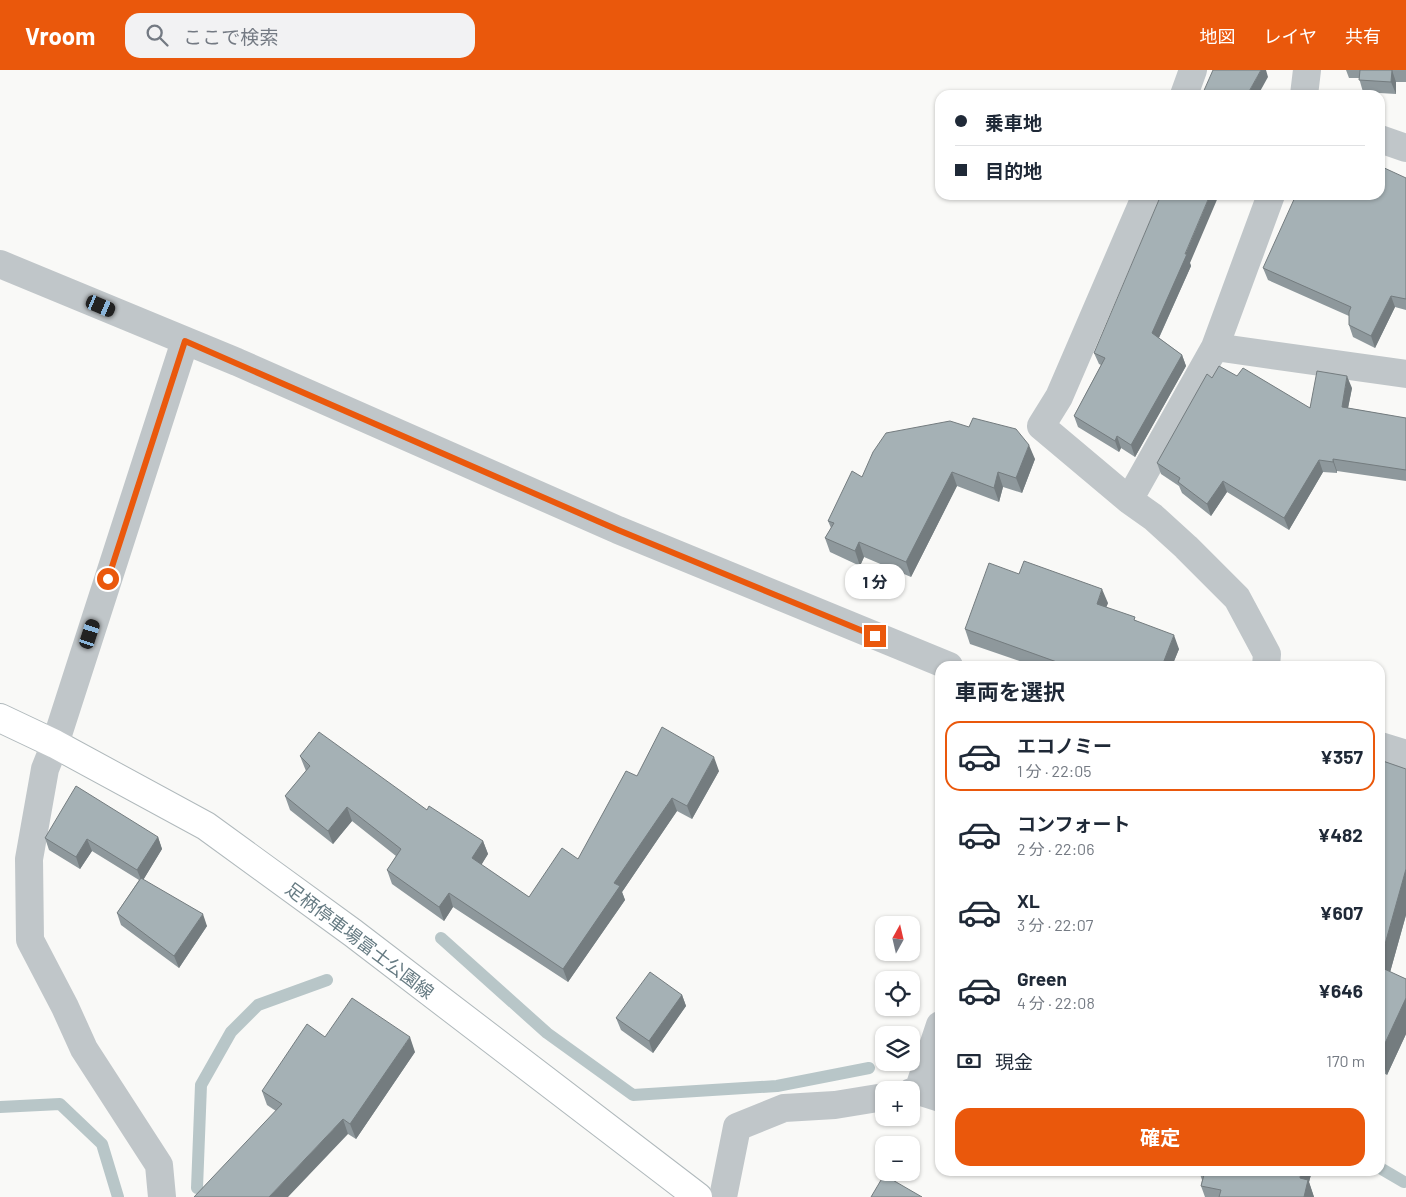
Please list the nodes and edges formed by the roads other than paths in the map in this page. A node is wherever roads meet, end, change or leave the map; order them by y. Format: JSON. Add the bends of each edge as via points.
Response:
{"nodes":[{"id":1,"x":1193,"y":70,"type":"edge"},
{"id":2,"x":1307,"y":70,"type":"edge"},
{"id":3,"x":1186,"y":90,"type":"edge"},
{"id":4,"x":1305,"y":90,"type":"edge"},
{"id":5,"x":1385,"y":141,"type":"edge"},
{"id":6,"x":1406,"y":148,"type":"edge"},
{"id":7,"x":1144,"y":200,"type":"edge"},
{"id":8,"x":1269,"y":200,"type":"edge"},
{"id":9,"x":0,"y":264,"type":"edge"},
{"id":10,"x":185,"y":341,"type":"junction"},
{"id":11,"x":1214,"y":347,"type":"junction"},
{"id":12,"x":1406,"y":374,"type":"edge"},
{"id":13,"x":1129,"y":500,"type":"junction"},
{"id":14,"x":937,"y":661,"type":"edge"},
{"id":15,"x":1266,"y":661,"type":"edge"},
{"id":16,"x":0,"y":718,"type":"edge"},
{"id":17,"x":55,"y":744,"type":"junction"},
{"id":18,"x":1385,"y":748,"type":"edge"},
{"id":19,"x":1406,"y":754,"type":"edge"},
{"id":20,"x":935,"y":1045,"type":"edge"},
{"id":21,"x":923,"y":1094,"type":"edge"},
{"id":22,"x":875,"y":1098,"type":"edge"},
{"id":23,"x":162,"y":1197,"type":"edge"},
{"id":24,"x":698,"y":1197,"type":"edge"},
{"id":25,"x":723,"y":1197,"type":"edge"}],
"edges":[{"from":1,"to":3,"type":"street"},
{"from":2,"to":4,"type":"street"},
{"from":5,"to":6,"type":"street"},
{"from":7,"to":13,"type":"street","via":[[1059,397],[1042,426]]},
{"from":8,"to":11,"type":"street"},
{"from":9,"to":10,"type":"street"},
{"from":10,"to":14,"type":"street","via":[[618,530]]},
{"from":10,"to":17,"type":"street"},
{"from":11,"to":12,"type":"street"},
{"from":11,"to":13,"type":"street"},
{"from":13,"to":15,"type":"street","via":[[1186,547],[1236,598],[1267,654]]},
{"from":16,"to":17,"type":"main road","name":"足柄停車場富士公園線"},
{"from":17,"to":23,"type":"street","via":[[45,769],[29,859],[30,940],[84,1050],[159,1165]]},
{"from":17,"to":24,"type":"main road","name":"足柄停車場富士公園線","via":[[206,826],[353,933]]},
{"from":18,"to":19,"type":"street"},
{"from":20,"to":21,"type":"street"},
{"from":22,"to":25,"type":"street","via":[[784,1108],[737,1127]]}]}
